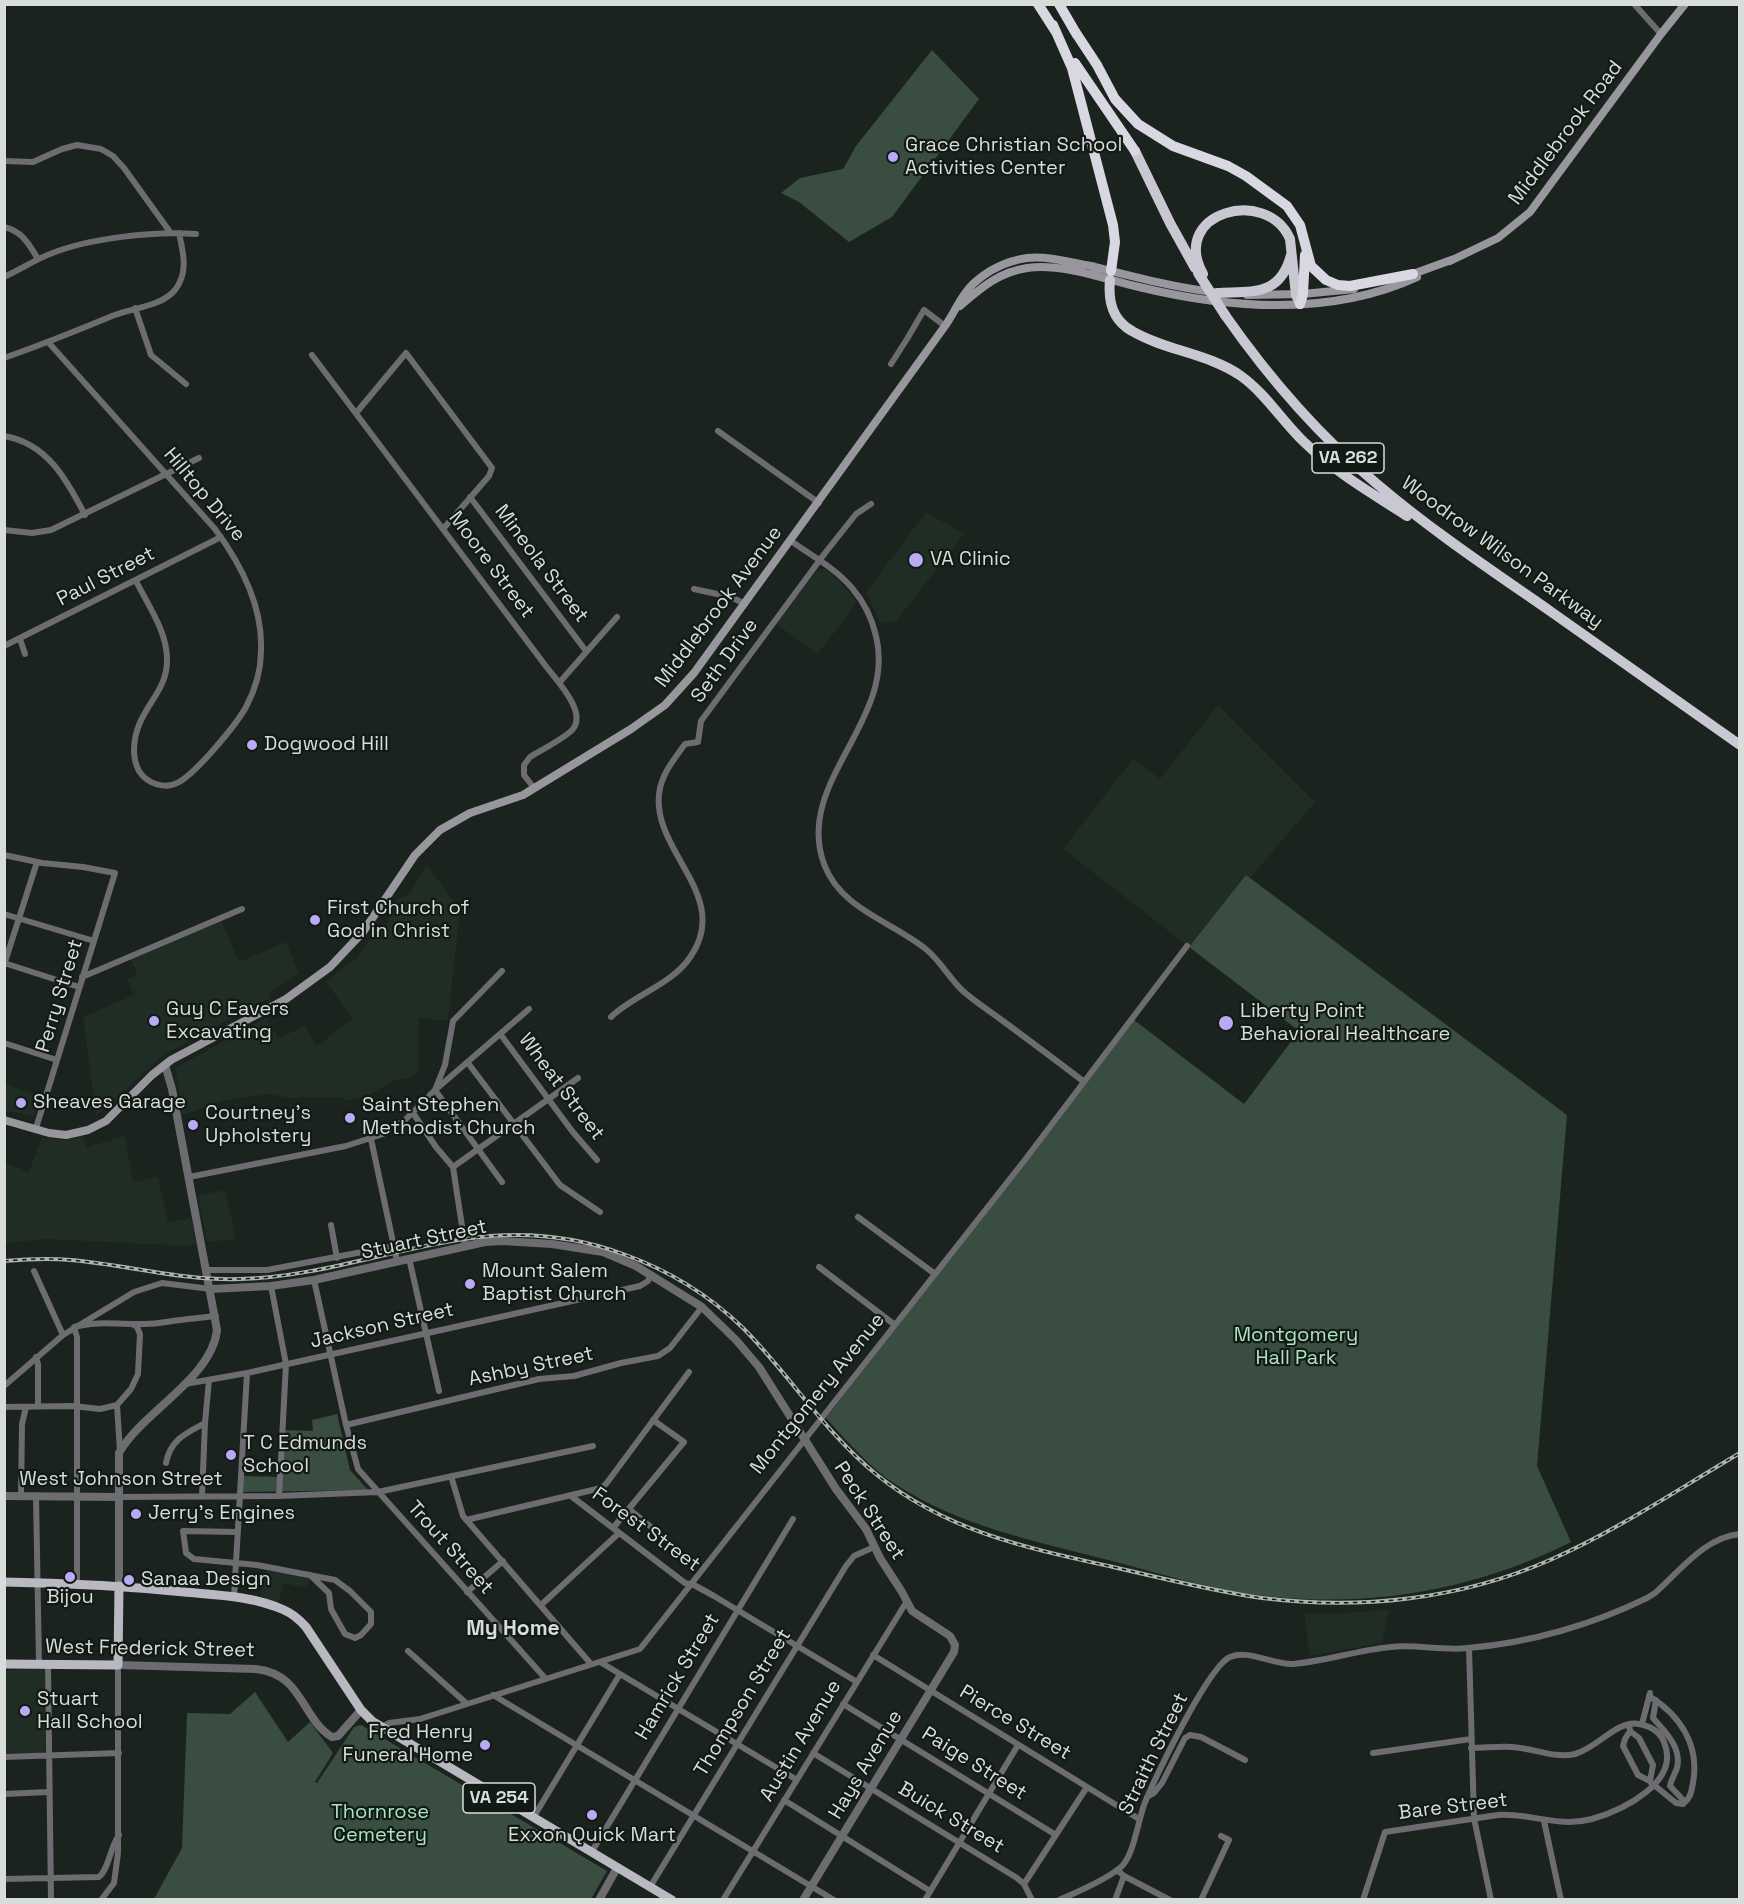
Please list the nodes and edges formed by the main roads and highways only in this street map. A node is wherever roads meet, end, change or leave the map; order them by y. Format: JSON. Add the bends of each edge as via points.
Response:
{"nodes":[{"id":1,"x":1038,"y":4,"type":"edge"},
{"id":2,"x":1059,"y":4,"type":"edge"},
{"id":3,"x":1685,"y":4,"type":"edge"},
{"id":4,"x":1053,"y":26,"type":"junction"},
{"id":5,"x":1074,"y":30,"type":"junction"},
{"id":6,"x":1135,"y":151,"type":"junction"},
{"id":7,"x":1306,"y":249,"type":"junction"},
{"id":8,"x":1292,"y":252,"type":"junction"},
{"id":9,"x":1454,"y":260,"type":"junction"},
{"id":10,"x":1095,"y":267,"type":"joint"},
{"id":11,"x":1201,"y":274,"type":"junction"},
{"id":12,"x":1413,"y":274,"type":"junction"},
{"id":13,"x":1110,"y":276,"type":"junction"},
{"id":14,"x":1158,"y":292,"type":"joint"},
{"id":15,"x":1217,"y":293,"type":"junction"},
{"id":16,"x":1300,"y":298,"type":"junction"},
{"id":17,"x":958,"y":308,"type":"junction"},
{"id":18,"x":1479,"y":561,"type":"junction"},
{"id":19,"x":1740,"y":745,"type":"edge"},
{"id":20,"x":6,"y":1122,"type":"edge"},
{"id":21,"x":4,"y":1582,"type":"edge"},
{"id":22,"x":119,"y":1586,"type":"junction"},
{"id":23,"x":4,"y":1664,"type":"edge"},
{"id":24,"x":672,"y":1899,"type":"edge"}],
"edges":[{"from":1,"to":4,"type":"highway"},
{"from":2,"to":5,"type":"highway"},
{"from":3,"to":9,"type":"main road","name":"Middlebrook Road","via":[[1530,212],[1498,238]]},
{"from":4,"to":6,"type":"highway"},
{"from":4,"to":13,"type":"highway","via":[[1072,68],[1113,225]]},
{"from":5,"to":6,"type":"highway"},
{"from":5,"to":7,"type":"highway","via":[[1115,99],[1132,118],[1167,143],[1228,166],[1266,189],[1294,216],[1304,234]]},
{"from":6,"to":11,"type":"highway","via":[[1170,223]]},
{"from":7,"to":12,"type":"highway","via":[[1318,274],[1338,285]]},
{"from":7,"to":16,"type":"highway"},
{"from":8,"to":11,"type":"highway","via":[[1286,231],[1267,215],[1241,211],[1222,214],[1206,224],[1196,242]]},
{"from":8,"to":15,"type":"highway","via":[[1282,276],[1270,287]]},
{"from":8,"to":16,"type":"highway"},
{"from":9,"to":12,"type":"main road","name":"Middlebrook Road"},
{"from":9,"to":16,"type":"main road","name":"Middlebrook Road","via":[[1375,294],[1340,300]]},
{"from":10,"to":13,"type":"main road","name":"Middlebrook Road"},
{"from":10,"to":17,"type":"main road","name":"Middlebrook Avenue","via":[[1044,257],[1007,263],[975,283],[963,295]]},
{"from":11,"to":18,"type":"highway","name":"Woodrow Wilson Parkway","number":"VA 262","bridge":true,"via":[[1238,334],[1286,394],[1344,454],[1398,502]]},
{"from":12,"to":16,"type":"main road","name":"Middlebrook Road","via":[[1368,287]]},
{"from":13,"to":14,"type":"main road","name":"Middlebrook Avenue"},
{"from":13,"to":15,"type":"main road","name":"Middlebrook Road"},
{"from":13,"to":17,"type":"main road","name":"Middlebrook Avenue","via":[[1052,267],[1024,268],[990,281]]},
{"from":13,"to":18,"type":"highway","via":[[1108,293],[1113,313],[1129,330],[1235,372],[1342,475]]},
{"from":14,"to":16,"type":"main road","name":"Middlebrook Road","via":[[1231,304]]},
{"from":15,"to":16,"type":"main road","name":"Middlebrook Road"},
{"from":17,"to":20,"type":"main road","name":"Middlebrook Avenue","via":[[745,604],[687,681],[657,711],[534,788],[465,815],[440,830],[415,855],[363,932],[321,975],[286,999],[165,1065],[110,1118],[83,1132],[66,1134]]},
{"from":18,"to":19,"type":"highway","name":"Woodrow Wilson Parkway","number":"VA 262"},
{"from":21,"to":22,"type":"main road","number":"VA 254"},
{"from":22,"to":23,"type":"main road","name":"West Frederick Street","via":[[118,1665]]},
{"from":22,"to":24,"type":"main road","number":"VA 254","via":[[234,1597],[284,1610],[306,1627],[372,1721]]}]}
